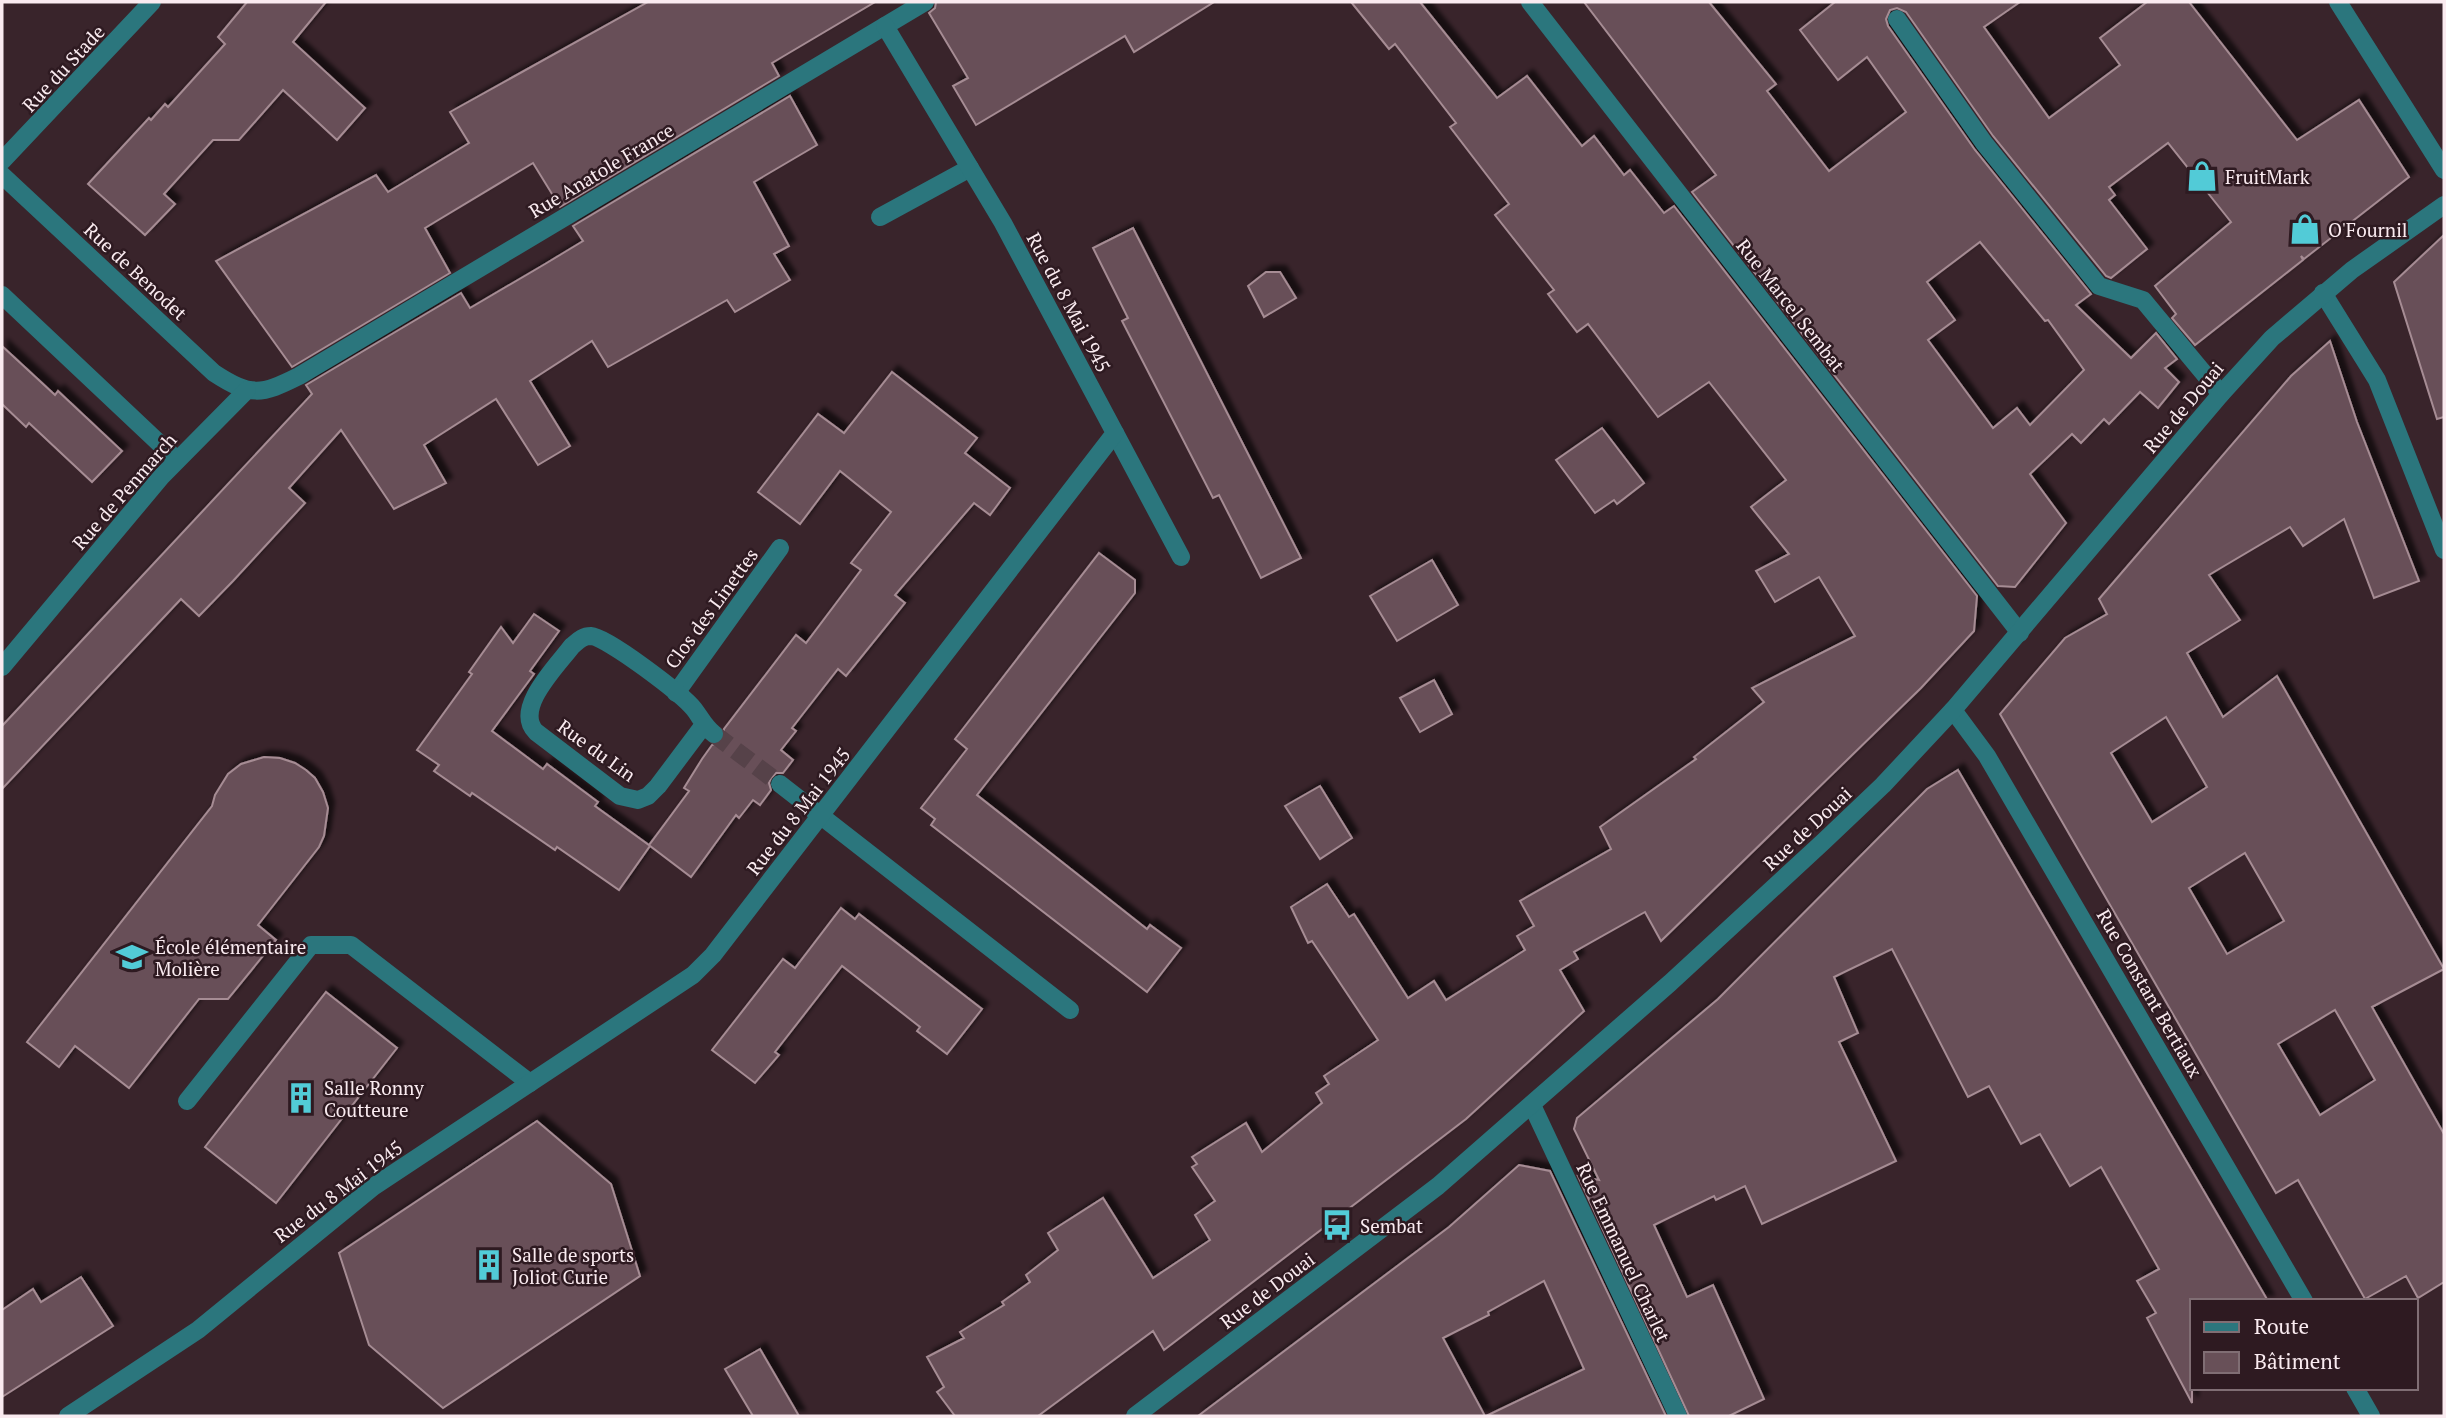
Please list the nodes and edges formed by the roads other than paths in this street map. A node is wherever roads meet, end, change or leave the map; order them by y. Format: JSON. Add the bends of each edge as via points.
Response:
{"nodes":[{"id":1,"x":152,"y":2,"type":"edge"},
{"id":2,"x":925,"y":2,"type":"edge"},
{"id":3,"x":1530,"y":2,"type":"edge"},
{"id":4,"x":2338,"y":2,"type":"edge"},
{"id":5,"x":1897,"y":19,"type":"dead end"},
{"id":6,"x":885,"y":26,"type":"junction"},
{"id":7,"x":2,"y":161,"type":"edge"},
{"id":8,"x":970,"y":168,"type":"junction"},
{"id":9,"x":2444,"y":170,"type":"edge"},
{"id":10,"x":2,"y":175,"type":"edge"},
{"id":11,"x":2444,"y":205,"type":"edge"},
{"id":12,"x":880,"y":217,"type":"dead end"},
{"id":13,"x":2323,"y":293,"type":"junction"},
{"id":14,"x":2,"y":295,"type":"edge"},
{"id":15,"x":247,"y":390,"type":"junction"},
{"id":16,"x":2221,"y":394,"type":"junction"},
{"id":17,"x":1115,"y":433,"type":"junction"},
{"id":18,"x":177,"y":460,"type":"junction"},
{"id":19,"x":780,"y":548,"type":"dead end"},
{"id":20,"x":2444,"y":550,"type":"edge"},
{"id":21,"x":1181,"y":556,"type":"dead end"},
{"id":22,"x":2020,"y":633,"type":"junction"},
{"id":23,"x":2,"y":667,"type":"edge"},
{"id":24,"x":676,"y":693,"type":"junction"},
{"id":25,"x":1952,"y":709,"type":"junction"},
{"id":26,"x":780,"y":784,"type":"tunnel mouth"},
{"id":27,"x":821,"y":815,"type":"junction"},
{"id":28,"x":1070,"y":1010,"type":"dead end"},
{"id":29,"x":530,"y":1083,"type":"junction"},
{"id":30,"x":187,"y":1101,"type":"dead end"},
{"id":31,"x":1532,"y":1105,"type":"junction"},
{"id":32,"x":2303,"y":1299,"type":"edge"},
{"id":33,"x":2356,"y":1390,"type":"edge"},
{"id":34,"x":68,"y":1416,"type":"edge"},
{"id":35,"x":1135,"y":1416,"type":"edge"},
{"id":36,"x":1678,"y":1416,"type":"edge"},
{"id":37,"x":2371,"y":1416,"type":"edge"}],
"edges":[{"from":1,"to":7,"type":"street","name":"Rue du Stade"},
{"from":2,"to":6,"type":"street","name":"Rue Anatole France"},
{"from":3,"to":22,"type":"street","name":"Rue Marcel Sembat"},
{"from":4,"to":9,"type":"street"},
{"from":5,"to":16,"type":"street","via":[[1984,143],[2099,286],[2143,300]]},
{"from":6,"to":8,"type":"street","name":"Rue du 8 Mai 1945"},
{"from":6,"to":15,"type":"street","name":"Rue Anatole France","via":[[299,376],[270,390]]},
{"from":8,"to":12,"type":"street"},
{"from":8,"to":17,"type":"street","name":"Rue du 8 Mai 1945"},
{"from":10,"to":15,"type":"street","name":"Rue de Benodet","via":[[214,373]]},
{"from":11,"to":13,"type":"street","name":"Rue de Douai"},
{"from":13,"to":16,"type":"street","name":"Rue de Douai","via":[[2272,338]]},
{"from":13,"to":20,"type":"street","via":[[2377,380]]},
{"from":14,"to":18,"type":"street"},
{"from":15,"to":18,"type":"street","name":"Rue de Penmarch"},
{"from":16,"to":22,"type":"street","name":"Rue de Douai"},
{"from":17,"to":21,"type":"street"},
{"from":17,"to":27,"type":"street","name":"Rue du 8 Mai 1945"},
{"from":18,"to":23,"type":"street","name":"Rue de Penmarch"},
{"from":19,"to":24,"type":"street","name":"Clos des Linettes"},
{"from":22,"to":25,"type":"street","name":"Rue de Douai"},
{"from":24,"to":24,"type":"street","name":"Rue du Lin","via":[[709,730],[648,796],[638,800],[620,796],[530,726],[528,716],[533,698],[572,646],[588,636],[610,644]]},
{"from":25,"to":31,"type":"street","name":"Rue de Douai","via":[[1824,842]]},
{"from":25,"to":32,"type":"street","name":"Rue Constant Bertiaux","via":[[1987,756]]},
{"from":26,"to":27,"type":"street"},
{"from":27,"to":28,"type":"street"},
{"from":27,"to":29,"type":"street","name":"Rue du 8 Mai 1945","via":[[693,975]]},
{"from":29,"to":30,"type":"street","via":[[351,945],[311,945]]},
{"from":29,"to":34,"type":"street","name":"Rue du 8 Mai 1945","via":[[373,1187],[198,1330]]},
{"from":31,"to":35,"type":"street","name":"Rue de Douai","via":[[1438,1186]]},
{"from":31,"to":36,"type":"street","name":"Rue Emmanuel Charlet"},
{"from":33,"to":37,"type":"street"}]}
